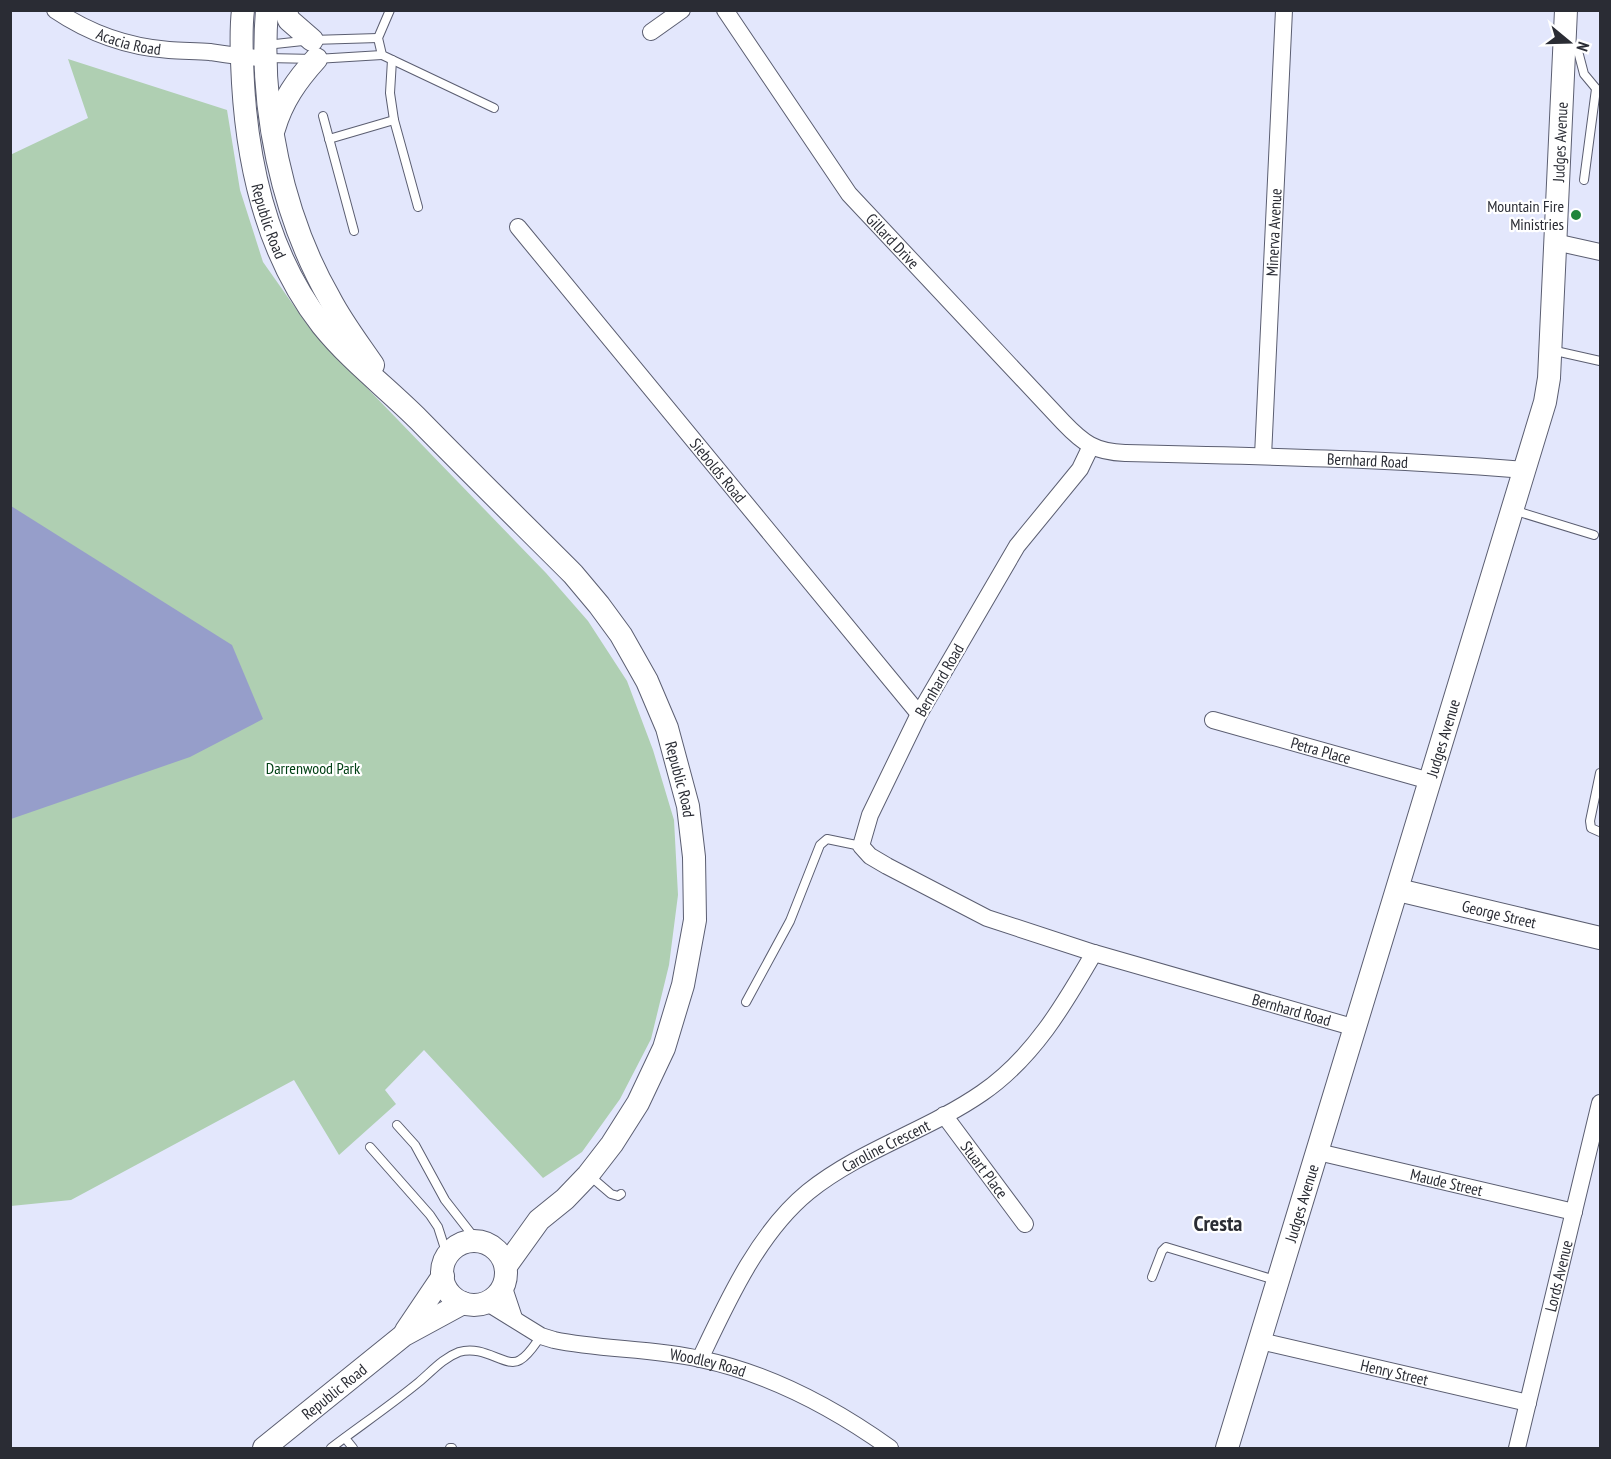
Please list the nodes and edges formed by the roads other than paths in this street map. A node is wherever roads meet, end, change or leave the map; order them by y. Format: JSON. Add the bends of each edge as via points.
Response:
{"nodes":[{"id":1,"x":56,"y":10,"type":"edge"},
{"id":2,"x":243,"y":10,"type":"edge"},
{"id":3,"x":267,"y":10,"type":"edge"},
{"id":4,"x":285,"y":10,"type":"edge"},
{"id":5,"x":390,"y":10,"type":"edge"},
{"id":6,"x":682,"y":10,"type":"edge"},
{"id":7,"x":725,"y":10,"type":"edge"},
{"id":8,"x":1284,"y":10,"type":"edge"},
{"id":9,"x":1566,"y":10,"type":"edge"},
{"id":10,"x":651,"y":32,"type":"dead end"},
{"id":11,"x":378,"y":38,"type":"junction"},
{"id":12,"x":1564,"y":47,"type":"junction"},
{"id":13,"x":314,"y":49,"type":"junction"},
{"id":14,"x":266,"y":51,"type":"junction"},
{"id":15,"x":242,"y":52,"type":"junction"},
{"id":16,"x":382,"y":55,"type":"junction"},
{"id":17,"x":392,"y":60,"type":"junction"},
{"id":18,"x":1598,"y":91,"type":"edge"},
{"id":19,"x":494,"y":108,"type":"dead end"},
{"id":20,"x":323,"y":116,"type":"dead end"},
{"id":21,"x":394,"y":120,"type":"junction"},
{"id":22,"x":273,"y":131,"type":"junction"},
{"id":23,"x":329,"y":139,"type":"junction"},
{"id":24,"x":1584,"y":180,"type":"dead end"},
{"id":25,"x":418,"y":207,"type":"dead end"},
{"id":26,"x":518,"y":227,"type":"dead end"},
{"id":27,"x":354,"y":231,"type":"dead end"},
{"id":28,"x":1555,"y":242,"type":"junction"},
{"id":29,"x":1600,"y":252,"type":"edge"},
{"id":30,"x":1550,"y":349,"type":"junction"},
{"id":31,"x":1600,"y":361,"type":"edge"},
{"id":32,"x":392,"y":393,"type":"junction"},
{"id":33,"x":1091,"y":446,"type":"junction"},
{"id":34,"x":1263,"y":456,"type":"junction"},
{"id":35,"x":1525,"y":470,"type":"junction"},
{"id":36,"x":1512,"y":510,"type":"junction"},
{"id":37,"x":1594,"y":535,"type":"dead end"},
{"id":38,"x":919,"y":714,"type":"junction"},
{"id":39,"x":1213,"y":720,"type":"dead end"},
{"id":40,"x":1600,"y":772,"type":"edge"},
{"id":41,"x":1430,"y":782,"type":"junction"},
{"id":42,"x":1600,"y":832,"type":"edge"},
{"id":43,"x":861,"y":846,"type":"junction"},
{"id":44,"x":1398,"y":890,"type":"junction"},
{"id":45,"x":1600,"y":938,"type":"edge"},
{"id":46,"x":1094,"y":952,"type":"junction"},
{"id":47,"x":746,"y":1002,"type":"dead end"},
{"id":48,"x":1356,"y":1028,"type":"junction"},
{"id":49,"x":1600,"y":1103,"type":"edge"},
{"id":50,"x":944,"y":1115,"type":"junction"},
{"id":51,"x":397,"y":1125,"type":"dead end"},
{"id":52,"x":370,"y":1147,"type":"dead end"},
{"id":53,"x":1318,"y":1152,"type":"junction"},
{"id":54,"x":588,"y":1174,"type":"junction"},
{"id":55,"x":621,"y":1194,"type":"dead end"},
{"id":56,"x":1574,"y":1212,"type":"junction"},
{"id":57,"x":540,"y":1220,"type":"junction"},
{"id":58,"x":1025,"y":1224,"type":"dead end"},
{"id":59,"x":481,"y":1242,"type":"junction"},
{"id":60,"x":445,"y":1265,"type":"junction"},
{"id":61,"x":505,"y":1276,"type":"junction"},
{"id":62,"x":1152,"y":1278,"type":"dead end"},
{"id":63,"x":1279,"y":1281,"type":"junction"},
{"id":64,"x":486,"y":1302,"type":"junction"},
{"id":65,"x":463,"y":1303,"type":"junction"},
{"id":66,"x":514,"y":1318,"type":"junction"},
{"id":67,"x":404,"y":1335,"type":"junction"},
{"id":68,"x":541,"y":1336,"type":"junction"},
{"id":69,"x":1260,"y":1341,"type":"junction"},
{"id":70,"x":700,"y":1359,"type":"junction"},
{"id":71,"x":1528,"y":1403,"type":"junction"},
{"id":72,"x":345,"y":1438,"type":"junction"},
{"id":73,"x":264,"y":1449,"type":"edge"},
{"id":74,"x":331,"y":1449,"type":"edge"},
{"id":75,"x":353,"y":1449,"type":"edge"},
{"id":76,"x":890,"y":1449,"type":"edge"},
{"id":77,"x":1227,"y":1449,"type":"edge"},
{"id":78,"x":1517,"y":1449,"type":"edge"}],
"edges":[{"from":1,"to":15,"type":"street","name":"Acacia Road","via":[[83,27],[123,42],[167,50]]},
{"from":2,"to":15,"type":"main road","name":"Republic Road"},
{"from":3,"to":14,"type":"main road","name":"Republic Road"},
{"from":4,"to":13,"type":"main road"},
{"from":5,"to":11,"type":"lane"},
{"from":6,"to":10,"type":"street"},
{"from":7,"to":33,"type":"street","name":"Gillard Drive","via":[[849,194],[1063,422]]},
{"from":8,"to":34,"type":"street","name":"Minerva Avenue"},
{"from":9,"to":12,"type":"main road","name":"Judges Avenue"},
{"from":11,"to":13,"type":"lane"},
{"from":11,"to":16,"type":"lane"},
{"from":12,"to":18,"type":"lane","via":[[1578,51],[1584,74]]},
{"from":12,"to":28,"type":"main road","name":"Judges Avenue"},
{"from":13,"to":14,"type":"lane","name":"Acacia Road"},
{"from":13,"to":14,"type":"lane","name":"Acacia Road"},
{"from":13,"to":16,"type":"lane"},
{"from":13,"to":22,"type":"main road","via":[[287,95]]},
{"from":14,"to":15,"type":"street","name":"Acacia Road"},
{"from":14,"to":22,"type":"main road","name":"Republic Road"},
{"from":15,"to":32,"type":"main road","name":"Republic Road","via":[[251,161],[261,202],[285,266],[322,324],[357,365]]},
{"from":16,"to":17,"type":"lane"},
{"from":17,"to":19,"type":"lane"},
{"from":17,"to":21,"type":"lane","via":[[389,81]]},
{"from":18,"to":24,"type":"lane"},
{"from":20,"to":23,"type":"lane"},
{"from":21,"to":23,"type":"lane"},
{"from":21,"to":25,"type":"lane"},
{"from":22,"to":32,"type":"main road","name":"Republic Road","via":[[293,217],[309,257],[330,299]]},
{"from":23,"to":27,"type":"lane"},
{"from":26,"to":38,"type":"street","name":"Siebolds Road"},
{"from":28,"to":29,"type":"street"},
{"from":28,"to":30,"type":"main road","name":"Judges Avenue"},
{"from":30,"to":31,"type":"lane"},
{"from":30,"to":35,"type":"main road","name":"Judges Avenue","via":[[1545,402]]},
{"from":32,"to":54,"type":"main road","name":"Republic Road","via":[[573,574],[599,605],[647,681],[679,768],[688,806],[695,920],[683,985],[664,1048],[638,1103]]},
{"from":33,"to":34,"type":"street","name":"Bernhard Road","via":[[1115,453]]},
{"from":33,"to":38,"type":"street","name":"Bernhard Road","via":[[1080,469],[1017,546]]},
{"from":34,"to":35,"type":"street","name":"Bernhard Road"},
{"from":35,"to":36,"type":"main road","name":"Judges Avenue"},
{"from":36,"to":37,"type":"lane"},
{"from":36,"to":41,"type":"main road","name":"Judges Avenue"},
{"from":38,"to":43,"type":"street","name":"Bernhard Road","via":[[870,815]]},
{"from":39,"to":41,"type":"street","name":"Petra Place"},
{"from":40,"to":42,"type":"lane","via":[[1590,821],[1591,828]]},
{"from":41,"to":44,"type":"main road","name":"Judges Avenue"},
{"from":43,"to":46,"type":"street","name":"Bernhard Road","via":[[870,856],[960,905]]},
{"from":43,"to":47,"type":"lane","via":[[832,839],[820,846],[789,921]]},
{"from":44,"to":45,"type":"main road","name":"George Street"},
{"from":44,"to":48,"type":"main road","name":"Judges Avenue"},
{"from":46,"to":48,"type":"street","name":"Bernhard Road"},
{"from":46,"to":50,"type":"street","name":"Caroline Crescent","via":[[1048,1029],[1028,1053],[1006,1076]]},
{"from":48,"to":53,"type":"main road","name":"Judges Avenue"},
{"from":49,"to":56,"type":"street","name":"Lords Avenue"},
{"from":50,"to":58,"type":"street","name":"Stuart Place"},
{"from":50,"to":70,"type":"street","name":"Caroline Crescent","via":[[836,1172],[791,1209],[746,1271]]},
{"from":51,"to":59,"type":"lane","via":[[416,1145],[446,1200]]},
{"from":52,"to":60,"type":"lane","via":[[438,1227]]},
{"from":53,"to":56,"type":"street","name":"Maude Street"},
{"from":53,"to":63,"type":"main road","name":"Judges Avenue"},
{"from":54,"to":55,"type":"lane","via":[[611,1194]]},
{"from":54,"to":57,"type":"main road","name":"Republic Road"},
{"from":56,"to":71,"type":"street","name":"Lords Avenue"},
{"from":57,"to":59,"type":"main road","name":"Republic Road"},
{"from":57,"to":61,"type":"main road","name":"Republic Road"},
{"from":59,"to":60,"type":"main road","via":[[468,1241],[456,1246]]},
{"from":59,"to":61,"type":"main road","via":[[501,1255]]},
{"from":60,"to":65,"type":"main road","via":[[447,1291]]},
{"from":60,"to":67,"type":"main road","name":"Republic Road"},
{"from":61,"to":64,"type":"main road","via":[[492,1300]]},
{"from":61,"to":66,"type":"street"},
{"from":62,"to":63,"type":"lane","via":[[1166,1247]]},
{"from":63,"to":69,"type":"main road","name":"Judges Avenue"},
{"from":64,"to":65,"type":"main road"},
{"from":64,"to":66,"type":"street","name":"Woodley Road"},
{"from":65,"to":67,"type":"main road","name":"Republic Road"},
{"from":66,"to":68,"type":"street","name":"Woodley Road"},
{"from":67,"to":73,"type":"main road","name":"Republic Road"},
{"from":68,"to":70,"type":"street","name":"Woodley Road"},
{"from":68,"to":72,"type":"lane","via":[[513,1363],[479,1350],[458,1353]]},
{"from":69,"to":71,"type":"street","name":"Henry Street"},
{"from":69,"to":77,"type":"main road","name":"Judges Avenue"},
{"from":70,"to":76,"type":"street","name":"Woodley Road","via":[[812,1400]]},
{"from":71,"to":78,"type":"street","name":"Lords Avenue"},
{"from":72,"to":74,"type":"lane"},
{"from":72,"to":75,"type":"lane"}]}
